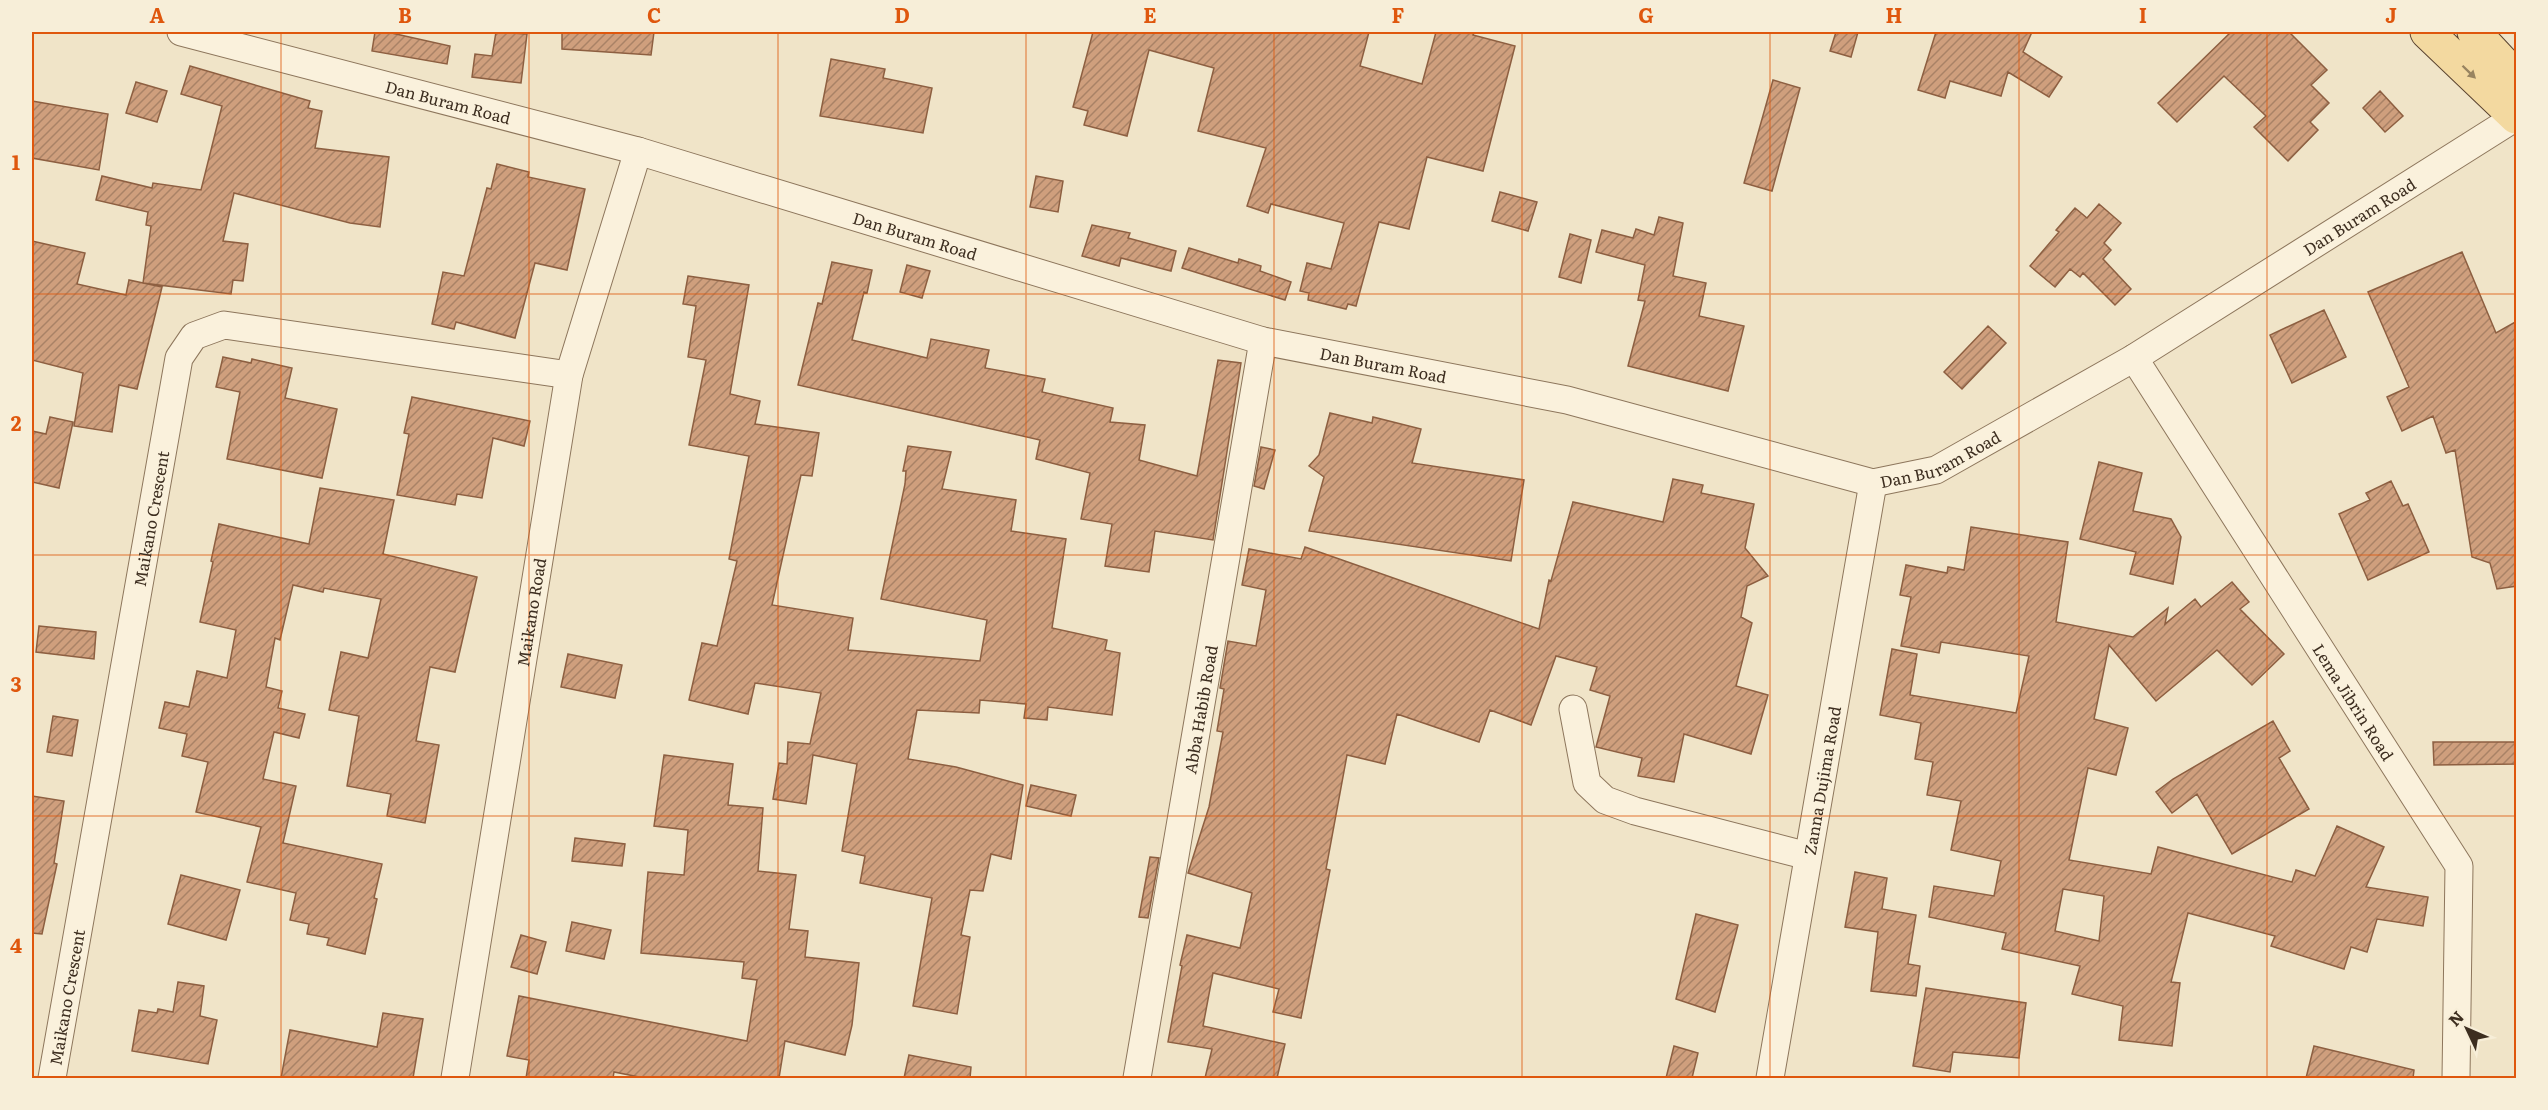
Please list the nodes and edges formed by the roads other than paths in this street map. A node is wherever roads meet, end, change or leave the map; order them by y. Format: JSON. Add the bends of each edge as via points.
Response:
{"nodes":[{"id":1,"x":182,"y":32,"type":"edge"},
{"id":2,"x":2427,"y":32,"type":"edge"},
{"id":3,"x":2474,"y":32,"type":"edge"},
{"id":4,"x":2517,"y":77,"type":"edge"},
{"id":5,"x":2516,"y":117,"type":"edge"},
{"id":6,"x":638,"y":151,"type":"junction"},
{"id":7,"x":1263,"y":341,"type":"junction"},
{"id":8,"x":2134,"y":358,"type":"junction"},
{"id":9,"x":569,"y":375,"type":"junction"},
{"id":10,"x":1872,"y":483,"type":"junction"},
{"id":11,"x":1573,"y":709,"type":"dead end"},
{"id":12,"x":1808,"y":856,"type":"junction"},
{"id":13,"x":52,"y":1078,"type":"edge"},
{"id":14,"x":455,"y":1078,"type":"edge"},
{"id":15,"x":1137,"y":1078,"type":"edge"},
{"id":16,"x":1770,"y":1078,"type":"edge"},
{"id":17,"x":2456,"y":1078,"type":"edge"}],
"edges":[{"from":1,"to":6,"type":"street","name":"Dan Buram Road"},
{"from":2,"to":5,"type":"main road","one_way":true},
{"from":3,"to":4,"type":"main road"},
{"from":5,"to":8,"type":"street","name":"Dan Buram Road"},
{"from":6,"to":7,"type":"street","name":"Dan Buram Road"},
{"from":6,"to":9,"type":"street","name":"Maikano Road"},
{"from":7,"to":10,"type":"street","name":"Dan Buram Road","via":[[1567,400]]},
{"from":7,"to":15,"type":"street","name":"Abba Habib Road"},
{"from":8,"to":10,"type":"street","name":"Dan Buram Road","via":[[1936,470]]},
{"from":8,"to":17,"type":"street","name":"Lema Jibrin Road","via":[[2459,866]]},
{"from":9,"to":13,"type":"street","name":"Maikano Crescent","via":[[224,325],[194,336],[179,358]]},
{"from":9,"to":14,"type":"street","name":"Maikano Road"},
{"from":10,"to":12,"type":"street","name":"Zanna Dujima Road"},
{"from":11,"to":12,"type":"street","via":[[1587,783],[1605,800]]},
{"from":12,"to":16,"type":"street","name":"Zanna Dujima Road"}]}
